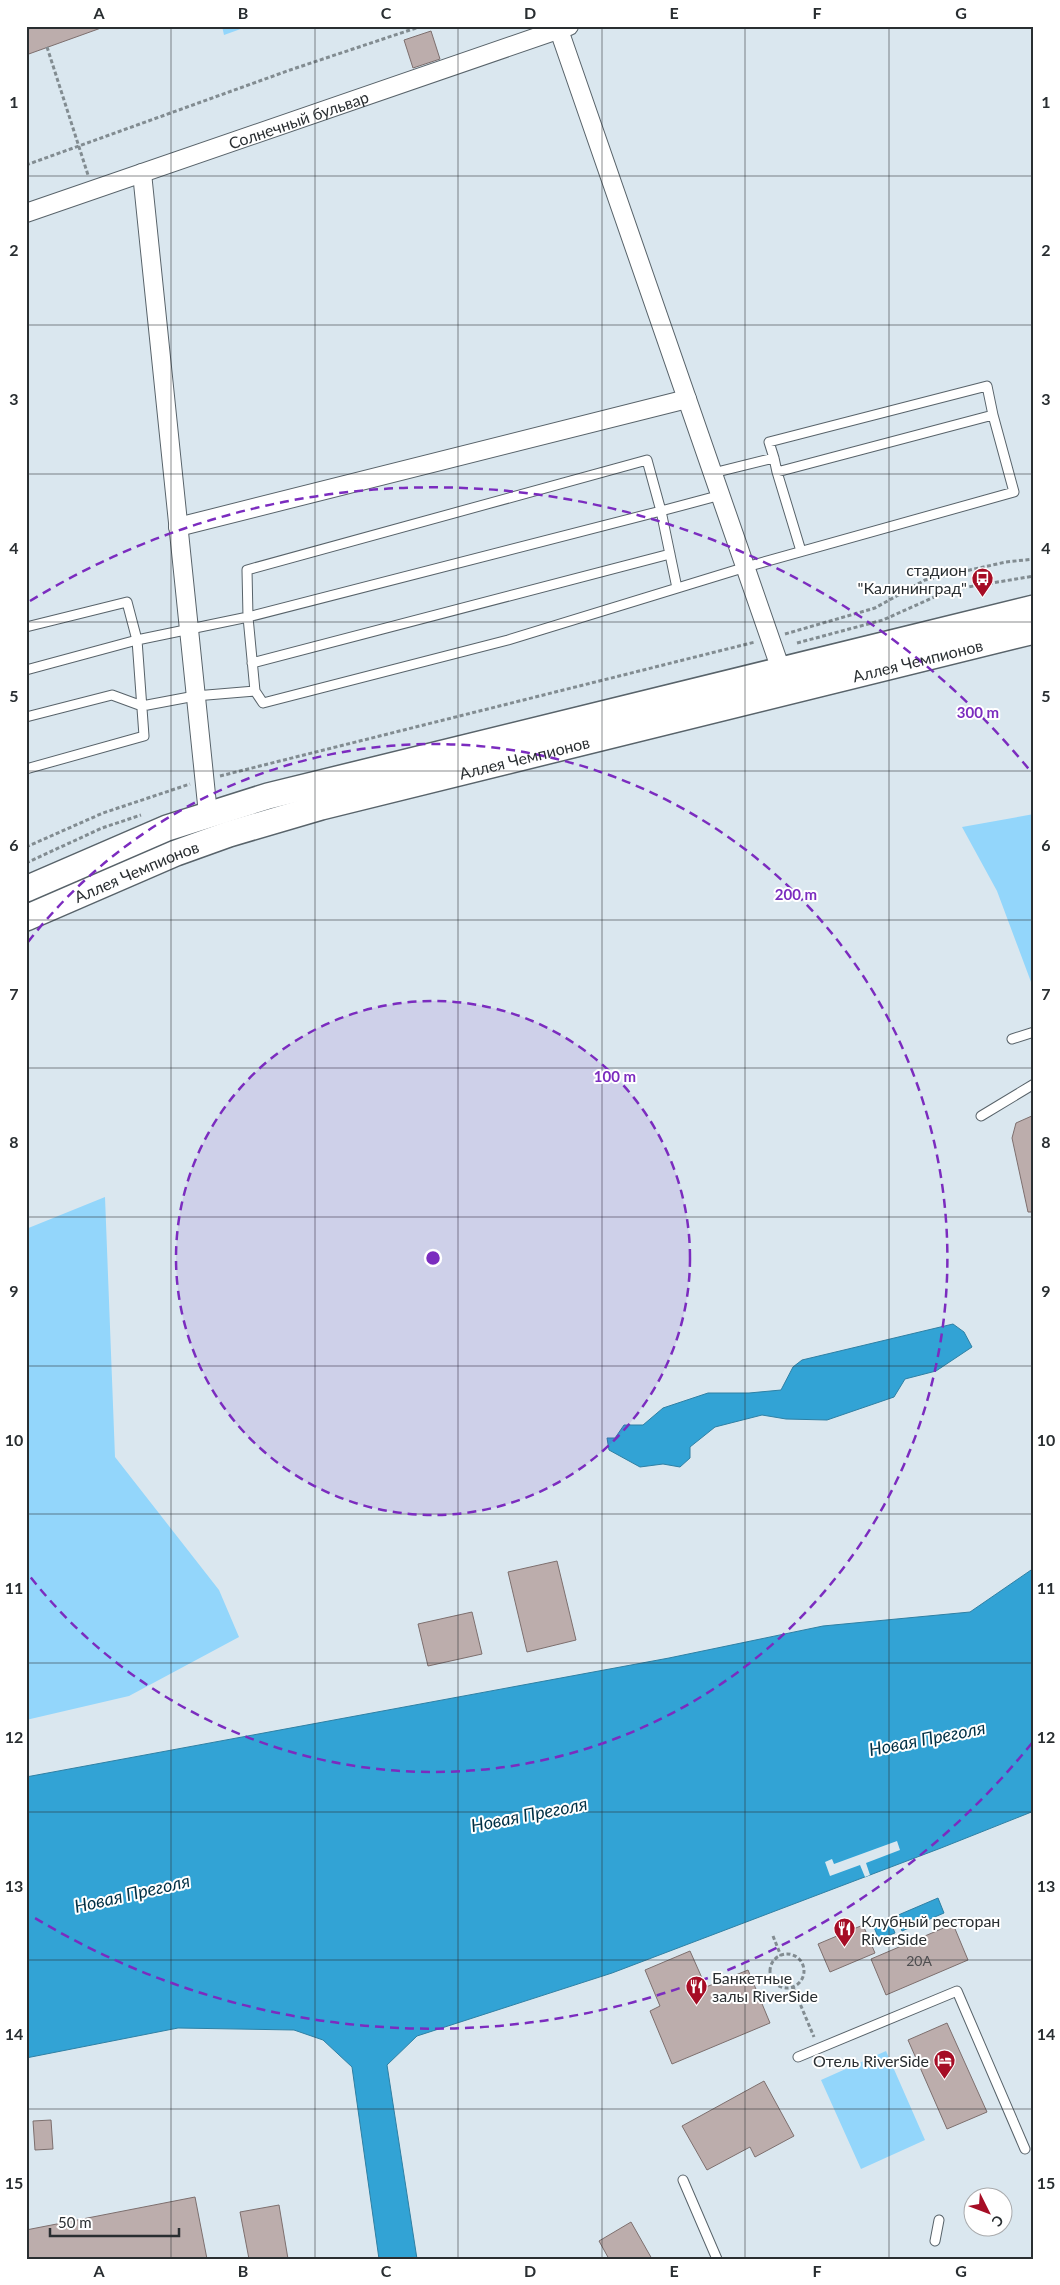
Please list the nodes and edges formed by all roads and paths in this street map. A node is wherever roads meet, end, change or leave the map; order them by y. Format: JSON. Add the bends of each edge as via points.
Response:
{"nodes":[{"id":1,"x":422,"y":26,"type":"edge"},
{"id":2,"x":562,"y":27,"type":"edge"},
{"id":3,"x":47,"y":47,"type":"dead end"},
{"id":4,"x":78,"y":146,"type":"junction"},
{"id":5,"x":26,"y":165,"type":"edge"},
{"id":6,"x":142,"y":173,"type":"junction"},
{"id":7,"x":93,"y":190,"type":"junction"},
{"id":8,"x":26,"y":213,"type":"edge"},
{"id":9,"x":687,"y":399,"type":"junction"},
{"id":10,"x":993,"y":415,"type":"junction"},
{"id":11,"x":774,"y":458,"type":"junction"},
{"id":12,"x":777,"y":472,"type":"junction"},
{"id":13,"x":713,"y":473,"type":"junction"},
{"id":14,"x":721,"y":496,"type":"junction"},
{"id":15,"x":661,"y":511,"type":"junction"},
{"id":16,"x":178,"y":527,"type":"junction"},
{"id":17,"x":801,"y":551,"type":"junction"},
{"id":18,"x":670,"y":554,"type":"junction"},
{"id":19,"x":1034,"y":559,"type":"edge"},
{"id":20,"x":746,"y":567,"type":"junction"},
{"id":21,"x":677,"y":588,"type":"junction"},
{"id":22,"x":1034,"y":608,"type":"edge"},
{"id":23,"x":248,"y":617,"type":"junction"},
{"id":24,"x":26,"y":628,"type":"edge"},
{"id":25,"x":189,"y":631,"type":"junction"},
{"id":26,"x":1034,"y":631,"type":"edge"},
{"id":27,"x":770,"y":638,"type":"junction"},
{"id":28,"x":137,"y":640,"type":"junction"},
{"id":29,"x":252,"y":663,"type":"junction"},
{"id":30,"x":26,"y":670,"type":"edge"},
{"id":31,"x":781,"y":670,"type":"junction"},
{"id":32,"x":255,"y":691,"type":"junction"},
{"id":33,"x":195,"y":696,"type":"junction"},
{"id":34,"x":142,"y":706,"type":"junction"},
{"id":35,"x":26,"y":717,"type":"edge"},
{"id":36,"x":26,"y":769,"type":"edge"},
{"id":37,"x":204,"y":780,"type":"junction"},
{"id":38,"x":208,"y":814,"type":"junction"},
{"id":39,"x":26,"y":847,"type":"edge"},
{"id":40,"x":26,"y":889,"type":"edge"},
{"id":41,"x":26,"y":918,"type":"edge"},
{"id":42,"x":1034,"y":1032,"type":"edge"},
{"id":43,"x":1012,"y":1039,"type":"dead end"},
{"id":44,"x":1034,"y":1084,"type":"edge"},
{"id":45,"x":981,"y":1116,"type":"dead end"},
{"id":46,"x":773,"y":1936,"type":"dead end"},
{"id":47,"x":781,"y":1956,"type":"junction"},
{"id":48,"x":793,"y":1987,"type":"junction"},
{"id":49,"x":819,"y":2049,"type":"junction"},
{"id":50,"x":798,"y":2058,"type":"dead end"},
{"id":51,"x":1025,"y":2149,"type":"dead end"},
{"id":52,"x":683,"y":2180,"type":"dead end"},
{"id":53,"x":940,"y":2220,"type":"dead end"},
{"id":54,"x":935,"y":2241,"type":"dead end"},
{"id":55,"x":717,"y":2259,"type":"edge"}],
"edges":[{"from":1,"to":4,"type":"path"},
{"from":2,"to":6,"type":"street","name":"Солнечный бульвар"},
{"from":2,"to":9,"type":"street"},
{"from":3,"to":4,"type":"path"},
{"from":4,"to":5,"type":"path"},
{"from":4,"to":7,"type":"path"},
{"from":6,"to":7,"type":"street","name":"Солнечный бульвар"},
{"from":6,"to":16,"type":"street"},
{"from":7,"to":8,"type":"street","name":"Солнечный бульвар"},
{"from":9,"to":13,"type":"street"},
{"from":9,"to":16,"type":"street"},
{"from":10,"to":11,"type":"lane","via":[[987,386],[769,442]]},
{"from":10,"to":12,"type":"lane"},
{"from":10,"to":17,"type":"lane","via":[[1014,492]]},
{"from":11,"to":12,"type":"lane"},
{"from":11,"to":13,"type":"lane"},
{"from":12,"to":17,"type":"lane"},
{"from":13,"to":14,"type":"street"},
{"from":14,"to":15,"type":"lane"},
{"from":14,"to":20,"type":"street"},
{"from":15,"to":18,"type":"lane"},
{"from":15,"to":23,"type":"lane"},
{"from":15,"to":23,"type":"lane","via":[[647,460],[247,570]]},
{"from":16,"to":25,"type":"street"},
{"from":17,"to":20,"type":"lane"},
{"from":18,"to":21,"type":"lane"},
{"from":18,"to":29,"type":"lane"},
{"from":19,"to":27,"type":"path","via":[[925,580],[875,608]]},
{"from":20,"to":21,"type":"lane"},
{"from":20,"to":27,"type":"street"},
{"from":21,"to":32,"type":"lane","via":[[508,640],[263,703]]},
{"from":22,"to":31,"type":"main road","name":"Аллея Чемпионов"},
{"from":23,"to":25,"type":"lane"},
{"from":23,"to":29,"type":"lane"},
{"from":24,"to":28,"type":"lane","via":[[127,602]]},
{"from":25,"to":28,"type":"lane"},
{"from":25,"to":33,"type":"street"},
{"from":26,"to":41,"type":"main road","name":"Аллея Чемпионов","via":[[293,814],[163,858]]},
{"from":27,"to":31,"type":"street"},
{"from":27,"to":37,"type":"path"},
{"from":28,"to":30,"type":"lane"},
{"from":28,"to":34,"type":"lane"},
{"from":29,"to":32,"type":"lane"},
{"from":31,"to":38,"type":"main road","name":"Аллея Чемпионов","via":[[314,784]]},
{"from":32,"to":33,"type":"lane"},
{"from":33,"to":34,"type":"lane"},
{"from":33,"to":37,"type":"street"},
{"from":34,"to":35,"type":"lane","via":[[112,695]]},
{"from":34,"to":36,"type":"lane","via":[[144,736]]},
{"from":37,"to":38,"type":"street"},
{"from":37,"to":39,"type":"path","via":[[104,813]]},
{"from":38,"to":40,"type":"main road","name":"Аллея Чемпионов","via":[[131,842]]},
{"from":42,"to":43,"type":"lane"},
{"from":44,"to":45,"type":"lane"},
{"from":46,"to":47,"type":"path"},
{"from":47,"to":48,"type":"path","via":[[792,1956],[802,1965],[802,1978]]},
{"from":47,"to":48,"type":"path","via":[[772,1963],[771,1977],[782,1987]]},
{"from":48,"to":49,"type":"path"},
{"from":49,"to":50,"type":"lane"},
{"from":49,"to":51,"type":"lane","via":[[957,1991]]},
{"from":52,"to":55,"type":"lane"},
{"from":53,"to":54,"type":"lane"}]}
